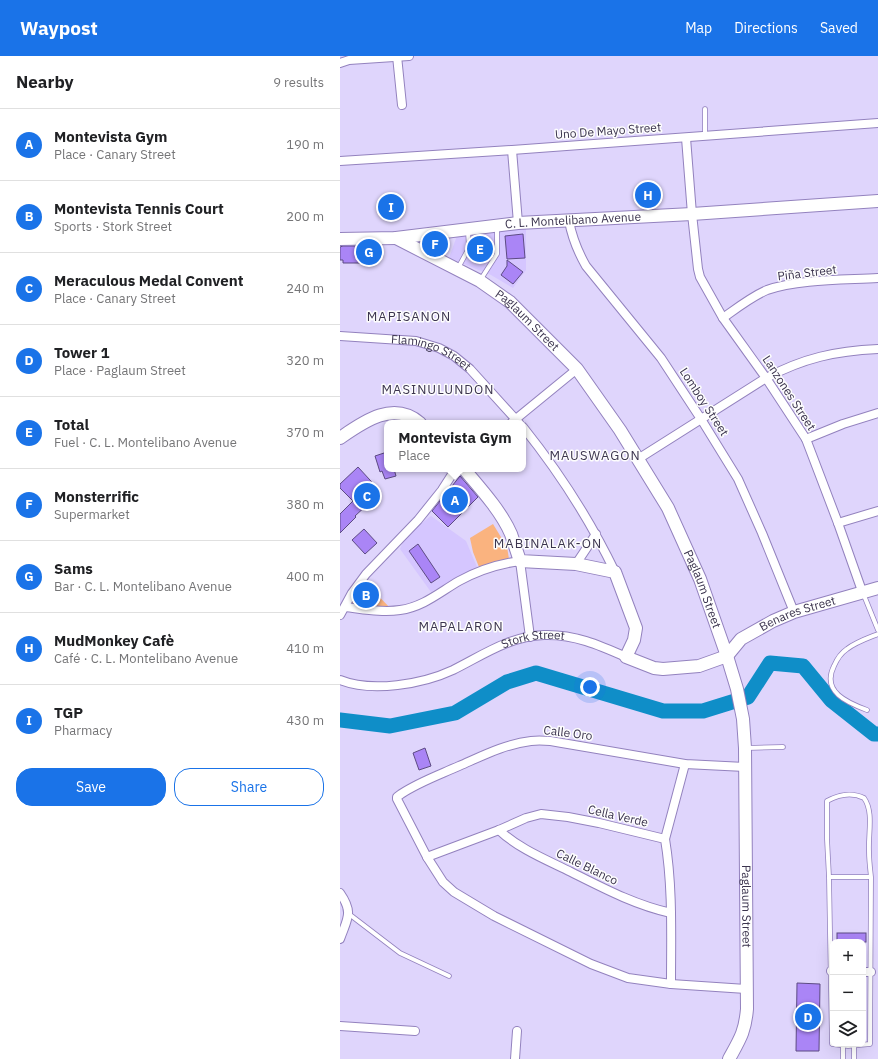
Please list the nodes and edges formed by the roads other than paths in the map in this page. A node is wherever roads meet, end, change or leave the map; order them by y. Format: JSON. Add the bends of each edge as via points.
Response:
{"nodes":[{"id":1,"x":397,"y":56,"type":"edge"},
{"id":2,"x":409,"y":56,"type":"edge"},
{"id":3,"x":340,"y":63,"type":"edge"},
{"id":4,"x":402,"y":105,"type":"dead end"},
{"id":5,"x":704,"y":109,"type":"dead end"},
{"id":6,"x":878,"y":123,"type":"edge"},
{"id":7,"x":705,"y":135,"type":"junction"},
{"id":8,"x":686,"y":138,"type":"junction"},
{"id":9,"x":512,"y":150,"type":"junction"},
{"id":10,"x":340,"y":161,"type":"edge"},
{"id":11,"x":878,"y":201,"type":"edge"},
{"id":12,"x":692,"y":214,"type":"junction"},
{"id":13,"x":569,"y":221,"type":"junction"},
{"id":14,"x":518,"y":223,"type":"junction"},
{"id":15,"x":497,"y":226,"type":"junction"},
{"id":16,"x":468,"y":229,"type":"junction"},
{"id":17,"x":396,"y":238,"type":"junction"},
{"id":18,"x":340,"y":239,"type":"edge"},
{"id":19,"x":458,"y":269,"type":"junction"},
{"id":20,"x":878,"y":278,"type":"edge"},
{"id":21,"x":480,"y":281,"type":"junction"},
{"id":22,"x":723,"y":318,"type":"junction"},
{"id":23,"x":340,"y":336,"type":"edge"},
{"id":24,"x":878,"y":349,"type":"edge"},
{"id":25,"x":576,"y":369,"type":"junction"},
{"id":26,"x":766,"y":378,"type":"junction"},
{"id":27,"x":878,"y":413,"type":"edge"},
{"id":28,"x":701,"y":418,"type":"junction"},
{"id":29,"x":416,"y":420,"type":"edge"},
{"id":30,"x":513,"y":420,"type":"edge"},
{"id":31,"x":517,"y":420,"type":"edge"},
{"id":32,"x":526,"y":431,"type":"edge"},
{"id":33,"x":340,"y":438,"type":"edge"},
{"id":34,"x":806,"y":439,"type":"junction"},
{"id":35,"x":638,"y":459,"type":"junction"},
{"id":36,"x":455,"y":472,"type":"edge"},
{"id":37,"x":466,"y":472,"type":"edge"},
{"id":38,"x":878,"y":511,"type":"edge"},
{"id":39,"x":838,"y":523,"type":"junction"},
{"id":40,"x":596,"y":534,"type":"junction"},
{"id":41,"x":520,"y":561,"type":"junction"},
{"id":42,"x":576,"y":564,"type":"junction"},
{"id":43,"x":615,"y":572,"type":"junction"},
{"id":44,"x":878,"y":588,"type":"edge"},
{"id":45,"x":862,"y":591,"type":"junction"},
{"id":46,"x":345,"y":608,"type":"junction"},
{"id":47,"x":794,"y":612,"type":"junction"},
{"id":48,"x":340,"y":615,"type":"edge"},
{"id":49,"x":878,"y":630,"type":"edge"},
{"id":50,"x":878,"y":634,"type":"edge"},
{"id":51,"x":530,"y":637,"type":"junction"},
{"id":52,"x":727,"y":656,"type":"junction"},
{"id":53,"x":626,"y":657,"type":"junction"},
{"id":54,"x":340,"y":680,"type":"edge"},
{"id":55,"x":868,"y":710,"type":"dead end"},
{"id":56,"x":783,"y":747,"type":"dead end"},
{"id":57,"x":745,"y":748,"type":"junction"},
{"id":58,"x":685,"y":764,"type":"junction"},
{"id":59,"x":745,"y":767,"type":"junction"},
{"id":60,"x":499,"y":830,"type":"junction"},
{"id":61,"x":665,"y":839,"type":"junction"},
{"id":62,"x":427,"y":857,"type":"junction"},
{"id":63,"x":871,"y":877,"type":"junction"},
{"id":64,"x":829,"y":878,"type":"junction"},
{"id":65,"x":340,"y":893,"type":"edge"},
{"id":66,"x":671,"y":913,"type":"junction"},
{"id":67,"x":349,"y":914,"type":"junction"},
{"id":68,"x":340,"y":939,"type":"edge"},
{"id":69,"x":831,"y":939,"type":"edge"},
{"id":70,"x":867,"y":972,"type":"edge"},
{"id":71,"x":832,"y":975,"type":"edge"},
{"id":72,"x":449,"y":976,"type":"dead end"},
{"id":73,"x":671,"y":984,"type":"junction"},
{"id":74,"x":746,"y":989,"type":"junction"},
{"id":75,"x":832,"y":1011,"type":"edge"},
{"id":76,"x":340,"y":1026,"type":"edge"},
{"id":77,"x":416,"y":1031,"type":"dead end"},
{"id":78,"x":517,"y":1031,"type":"dead end"},
{"id":79,"x":866,"y":1044,"type":"edge"},
{"id":80,"x":843,"y":1047,"type":"edge"},
{"id":81,"x":854,"y":1047,"type":"edge"},
{"id":82,"x":515,"y":1059,"type":"edge"},
{"id":83,"x":729,"y":1059,"type":"edge"},
{"id":84,"x":843,"y":1059,"type":"edge"},
{"id":85,"x":854,"y":1059,"type":"edge"}],
"edges":[{"from":1,"to":2,"type":"street"},
{"from":1,"to":3,"type":"street"},
{"from":1,"to":4,"type":"street"},
{"from":5,"to":7,"type":"lane"},
{"from":6,"to":7,"type":"street","name":"Uno De Mayo Street"},
{"from":7,"to":8,"type":"street","name":"Uno De Mayo Street"},
{"from":8,"to":9,"type":"street","name":"Uno De Mayo Street"},
{"from":8,"to":12,"type":"street","name":"Lanzones Street"},
{"from":9,"to":10,"type":"street","name":"Uno De Mayo Street"},
{"from":9,"to":14,"type":"street"},
{"from":11,"to":12,"type":"street","name":"C. L. Montelibano Avenue"},
{"from":12,"to":13,"type":"street","name":"C. L. Montelibano Avenue"},
{"from":12,"to":22,"type":"street","name":"Lanzones Street","via":[[700,278]]},
{"from":13,"to":14,"type":"street","name":"C. L. Montelibano Avenue"},
{"from":13,"to":28,"type":"street","name":"Lomboy Street","via":[[571,233],[586,266],[661,358]]},
{"from":14,"to":15,"type":"street","name":"C. L. Montelibano Avenue"},
{"from":15,"to":16,"type":"street","name":"C. L. Montelibano Avenue"},
{"from":15,"to":21,"type":"lane","via":[[497,254]]},
{"from":16,"to":17,"type":"street","name":"C. L. Montelibano Avenue"},
{"from":16,"to":19,"type":"lane","via":[[469,248]]},
{"from":17,"to":18,"type":"street","name":"C. L. Montelibano Avenue"},
{"from":17,"to":19,"type":"street","name":"Paglaum Street"},
{"from":19,"to":21,"type":"street","name":"Paglaum Street"},
{"from":20,"to":22,"type":"street","name":"Piña Street","via":[[804,283],[768,290]]},
{"from":21,"to":25,"type":"street","name":"Paglaum Street","via":[[526,316]]},
{"from":22,"to":26,"type":"street","name":"Lanzones Street"},
{"from":23,"to":30,"type":"street","name":"Flamingo Street","via":[[416,342],[439,348],[470,369]]},
{"from":24,"to":26,"type":"street","via":[[830,354],[787,367]]},
{"from":25,"to":31,"type":"street"},
{"from":25,"to":35,"type":"street","name":"Paglaum Street"},
{"from":26,"to":28,"type":"street"},
{"from":26,"to":34,"type":"street","name":"Lanzones Street"},
{"from":27,"to":34,"type":"street"},
{"from":28,"to":35,"type":"street"},
{"from":28,"to":47,"type":"street","name":"Lomboy Street","via":[[738,479]]},
{"from":29,"to":33,"type":"street","via":[[408,415],[390,413],[364,422]]},
{"from":32,"to":40,"type":"street","via":[[552,465]]},
{"from":34,"to":39,"type":"street","name":"Lanzones Street"},
{"from":35,"to":52,"type":"street","name":"Paglaum Street","via":[[668,508],[689,552]]},
{"from":36,"to":46,"type":"street","via":[[418,520],[366,574]]},
{"from":37,"to":41,"type":"street","via":[[504,521]]},
{"from":38,"to":39,"type":"street"},
{"from":39,"to":45,"type":"street","name":"Lanzones Street"},
{"from":40,"to":42,"type":"street"},
{"from":40,"to":43,"type":"street"},
{"from":41,"to":42,"type":"street"},
{"from":41,"to":46,"type":"street","via":[[499,564],[480,571],[436,596],[400,610]]},
{"from":41,"to":51,"type":"street"},
{"from":42,"to":43,"type":"street"},
{"from":43,"to":53,"type":"street","via":[[636,628],[634,640]]},
{"from":44,"to":45,"type":"street","name":"Benares Street"},
{"from":45,"to":47,"type":"street","name":"Benares Street"},
{"from":45,"to":49,"type":"lane"},
{"from":46,"to":48,"type":"street"},
{"from":47,"to":52,"type":"street","name":"Benares Street","via":[[773,620],[741,639]]},
{"from":50,"to":55,"type":"lane","via":[[847,649],[830,673],[831,685],[840,697]]},
{"from":51,"to":53,"type":"street","name":"Stork Street","via":[[570,637],[602,646]]},
{"from":51,"to":54,"type":"street","name":"Stork Street","via":[[506,643],[453,670],[428,679],[385,686]]},
{"from":52,"to":53,"type":"street","name":"Stork Street","via":[[699,666],[667,669],[654,668]]},
{"from":52,"to":57,"type":"street","name":"Paglaum Street","via":[[743,719]]},
{"from":56,"to":57,"type":"lane"},
{"from":57,"to":59,"type":"street","name":"Paglaum Street"},
{"from":58,"to":59,"type":"street","name":"Calle Oro"},
{"from":58,"to":61,"type":"street"},
{"from":58,"to":62,"type":"street","name":"Calle Oro","via":[[546,741],[502,747],[398,795],[397,799]]},
{"from":59,"to":74,"type":"street","name":"Paglaum Street"},
{"from":60,"to":61,"type":"street","name":"Cella Verde","via":[[541,814],[599,823]]},
{"from":60,"to":62,"type":"street","name":"Cella Verde"},
{"from":60,"to":66,"type":"street","name":"Calle Blanco","via":[[526,849],[603,888],[644,906]]},
{"from":61,"to":66,"type":"street"},
{"from":62,"to":73,"type":"street","via":[[443,882],[454,892],[494,916],[611,973]]},
{"from":63,"to":64,"type":"lane"},
{"from":63,"to":64,"type":"lane","via":[[868,807],[864,798],[853,794],[827,801]]},
{"from":63,"to":70,"type":"lane"},
{"from":64,"to":69,"type":"lane"},
{"from":65,"to":67,"type":"street"},
{"from":66,"to":73,"type":"street"},
{"from":67,"to":68,"type":"street"},
{"from":67,"to":72,"type":"lane","via":[[400,953]]},
{"from":70,"to":79,"type":"lane","via":[[870,1044]]},
{"from":71,"to":75,"type":"lane"},
{"from":73,"to":74,"type":"street"},
{"from":74,"to":83,"type":"street","name":"Paglaum Street","via":[[745,1026]]},
{"from":76,"to":77,"type":"street"},
{"from":78,"to":82,"type":"street"},
{"from":80,"to":84,"type":"lane"},
{"from":81,"to":85,"type":"lane"}]}
